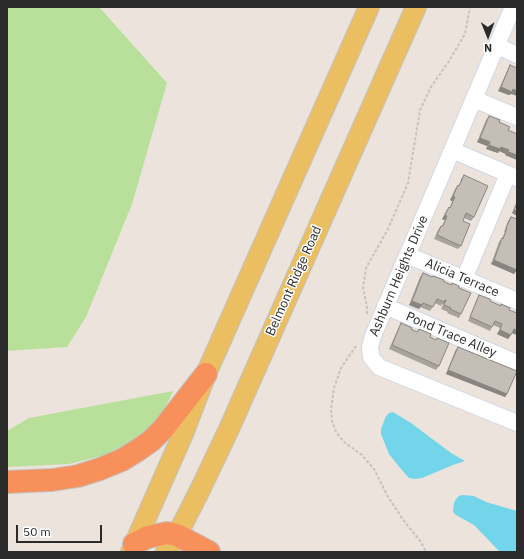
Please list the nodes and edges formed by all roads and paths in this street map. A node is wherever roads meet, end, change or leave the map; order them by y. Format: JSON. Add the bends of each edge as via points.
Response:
{"nodes":[{"id":1,"x":369,"y":7,"type":"edge"},
{"id":2,"x":416,"y":7,"type":"edge"},
{"id":3,"x":513,"y":7,"type":"edge"},
{"id":4,"x":497,"y":46,"type":"junction"},
{"id":5,"x":517,"y":55,"type":"edge"},
{"id":6,"x":474,"y":99,"type":"junction"},
{"id":7,"x":517,"y":117,"type":"edge"},
{"id":8,"x":452,"y":150,"type":"junction"},
{"id":9,"x":512,"y":176,"type":"edge"},
{"id":10,"x":408,"y":255,"type":"junction"},
{"id":11,"x":464,"y":279,"type":"junction"},
{"id":12,"x":517,"y":301,"type":"edge"},
{"id":13,"x":386,"y":306,"type":"junction"},
{"id":14,"x":517,"y":363,"type":"edge"},
{"id":15,"x":206,"y":374,"type":"junction"},
{"id":16,"x":516,"y":420,"type":"edge"},
{"id":17,"x":7,"y":482,"type":"edge"},
{"id":18,"x":172,"y":543,"type":"edge"},
{"id":19,"x":132,"y":548,"type":"edge"},
{"id":20,"x":209,"y":552,"type":"edge"}],
"edges":[{"from":1,"to":15,"type":"main road"},
{"from":2,"to":18,"type":"main road","name":"Belmont Ridge Road","via":[[229,429]]},
{"from":3,"to":4,"type":"street","name":"Ashburn Heights Drive"},
{"from":4,"to":5,"type":"street"},
{"from":4,"to":6,"type":"street","name":"Ashburn Heights Drive"},
{"from":6,"to":7,"type":"street"},
{"from":6,"to":8,"type":"street","name":"Ashburn Heights Drive"},
{"from":8,"to":9,"type":"street"},
{"from":8,"to":10,"type":"street","name":"Ashburn Heights Drive"},
{"from":9,"to":11,"type":"street"},
{"from":10,"to":11,"type":"street","name":"Alicia Terrace"},
{"from":10,"to":13,"type":"street","name":"Ashburn Heights Drive"},
{"from":11,"to":12,"type":"street","name":"Alicia Terrace"},
{"from":13,"to":14,"type":"street","name":"Pond Trace Alley"},
{"from":13,"to":16,"type":"street","name":"Ashburn Heights Drive","via":[[370,347],[371,357],[379,367]]},
{"from":15,"to":17,"type":"highway","via":[[163,429],[145,446],[122,460],[78,476]]},
{"from":15,"to":19,"type":"main road","via":[[183,434]]},
{"from":18,"to":19,"type":"highway","via":[[167,533],[157,534]]},
{"from":18,"to":20,"type":"highway"}]}
